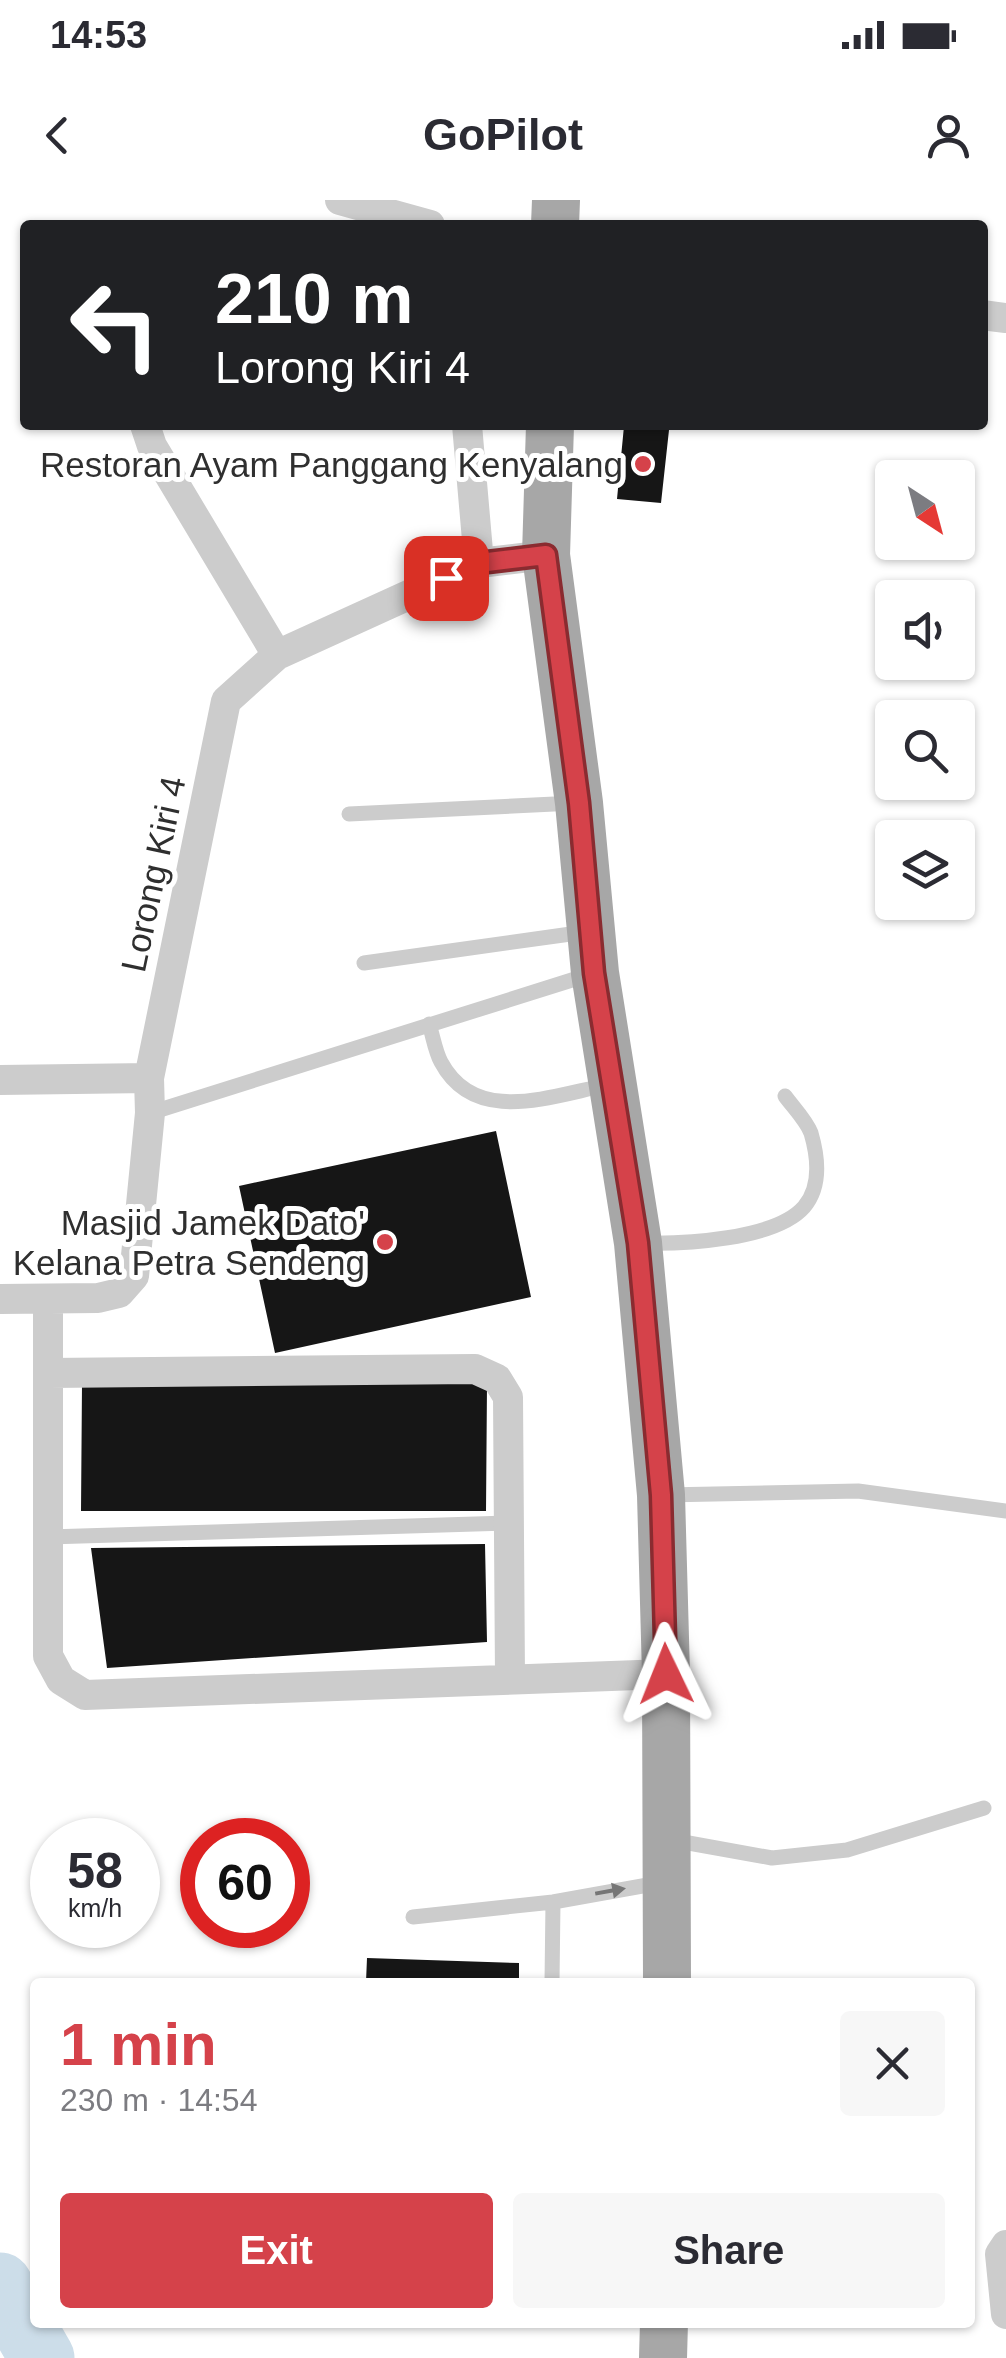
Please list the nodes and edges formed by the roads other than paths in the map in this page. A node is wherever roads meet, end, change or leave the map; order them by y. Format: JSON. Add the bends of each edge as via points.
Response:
{"nodes":[{"id":1,"x":340,"y":200,"type":"edge"},
{"id":2,"x":412,"y":220,"type":"edge"},
{"id":3,"x":147,"y":430,"type":"edge"},
{"id":4,"x":467,"y":430,"type":"edge"},
{"id":5,"x":550,"y":430,"type":"edge"},
{"id":6,"x":546,"y":555,"type":"junction"},
{"id":7,"x":479,"y":563,"type":"junction"},
{"id":8,"x":277,"y":655,"type":"junction"},
{"id":9,"x":579,"y":803,"type":"junction"},
{"id":10,"x":349,"y":814,"type":"dead end"},
{"id":11,"x":594,"y":952,"type":"junction"},
{"id":12,"x":364,"y":963,"type":"dead end"},
{"id":13,"x":429,"y":1024,"type":"junction"},
{"id":14,"x":150,"y":1078,"type":"junction"},
{"id":15,"x":0,"y":1080,"type":"edge"},
{"id":16,"x":610,"y":1084,"type":"junction"},
{"id":17,"x":784,"y":1096,"type":"dead end"},
{"id":18,"x":150,"y":1113,"type":"junction"},
{"id":19,"x":638,"y":1243,"type":"junction"},
{"id":20,"x":0,"y":1299,"type":"edge"},
{"id":21,"x":48,"y":1300,"type":"junction"},
{"id":22,"x":49,"y":1372,"type":"junction"},
{"id":23,"x":661,"y":1495,"type":"junction"},
{"id":24,"x":1006,"y":1511,"type":"edge"},
{"id":25,"x":508,"y":1523,"type":"junction"},
{"id":26,"x":48,"y":1537,"type":"junction"},
{"id":27,"x":666,"y":1674,"type":"junction"},
{"id":28,"x":510,"y":1677,"type":"junction"},
{"id":29,"x":984,"y":1808,"type":"dead end"},
{"id":30,"x":668,"y":1861,"type":"junction"},
{"id":31,"x":553,"y":1902,"type":"junction"},
{"id":32,"x":413,"y":1917,"type":"dead end"},
{"id":33,"x":552,"y":1978,"type":"edge"},
{"id":34,"x":667,"y":1978,"type":"edge"},
{"id":35,"x":1006,"y":2245,"type":"edge"},
{"id":36,"x":1006,"y":2314,"type":"edge"},
{"id":37,"x":664,"y":2328,"type":"edge"},
{"id":38,"x":664,"y":2358,"type":"edge"}],
"edges":[{"from":1,"to":2,"type":"street"},
{"from":3,"to":8,"type":"street"},
{"from":4,"to":7,"type":"street"},
{"from":5,"to":6,"type":"main road"},
{"from":6,"to":7,"type":"street","name":"Lorong Kiri 4"},
{"from":6,"to":9,"type":"main road"},
{"from":7,"to":8,"type":"street","name":"Lorong Kiri 4"},
{"from":8,"to":14,"type":"street","name":"Lorong Kiri 4","via":[[226,701]]},
{"from":9,"to":10,"type":"lane"},
{"from":9,"to":11,"type":"main road"},
{"from":11,"to":12,"type":"lane"},
{"from":11,"to":13,"type":"lane"},
{"from":11,"to":16,"type":"main road"},
{"from":13,"to":16,"type":"lane","via":[[441,1062],[465,1092],[505,1104]]},
{"from":13,"to":18,"type":"lane"},
{"from":14,"to":15,"type":"street"},
{"from":14,"to":18,"type":"street","name":"Lorong Kiri 4"},
{"from":16,"to":19,"type":"main road"},
{"from":17,"to":19,"type":"lane","via":[[810,1131],[818,1178],[804,1208],[697,1245]]},
{"from":18,"to":21,"type":"street","name":"Lorong Kiri 4","via":[[134,1276],[119,1293]]},
{"from":19,"to":23,"type":"main road"},
{"from":20,"to":21,"type":"street","name":"Lorong Kiri 4"},
{"from":21,"to":22,"type":"street"},
{"from":22,"to":25,"type":"street","via":[[476,1369],[497,1379],[508,1397]]},
{"from":22,"to":26,"type":"street"},
{"from":23,"to":24,"type":"lane","via":[[858,1490]]},
{"from":23,"to":27,"type":"main road"},
{"from":25,"to":26,"type":"lane"},
{"from":25,"to":28,"type":"street"},
{"from":26,"to":28,"type":"street","via":[[48,1656],[61,1680],[85,1695]]},
{"from":27,"to":28,"type":"street"},
{"from":27,"to":30,"type":"main road"},
{"from":29,"to":30,"type":"lane","via":[[847,1850]]},
{"from":31,"to":30,"type":"lane","one_way":true},
{"from":30,"to":34,"type":"main road"},
{"from":31,"to":32,"type":"lane"},
{"from":31,"to":33,"type":"lane"},
{"from":35,"to":36,"type":"street","via":[[1000,2254]]},
{"from":37,"to":38,"type":"main road"}]}
